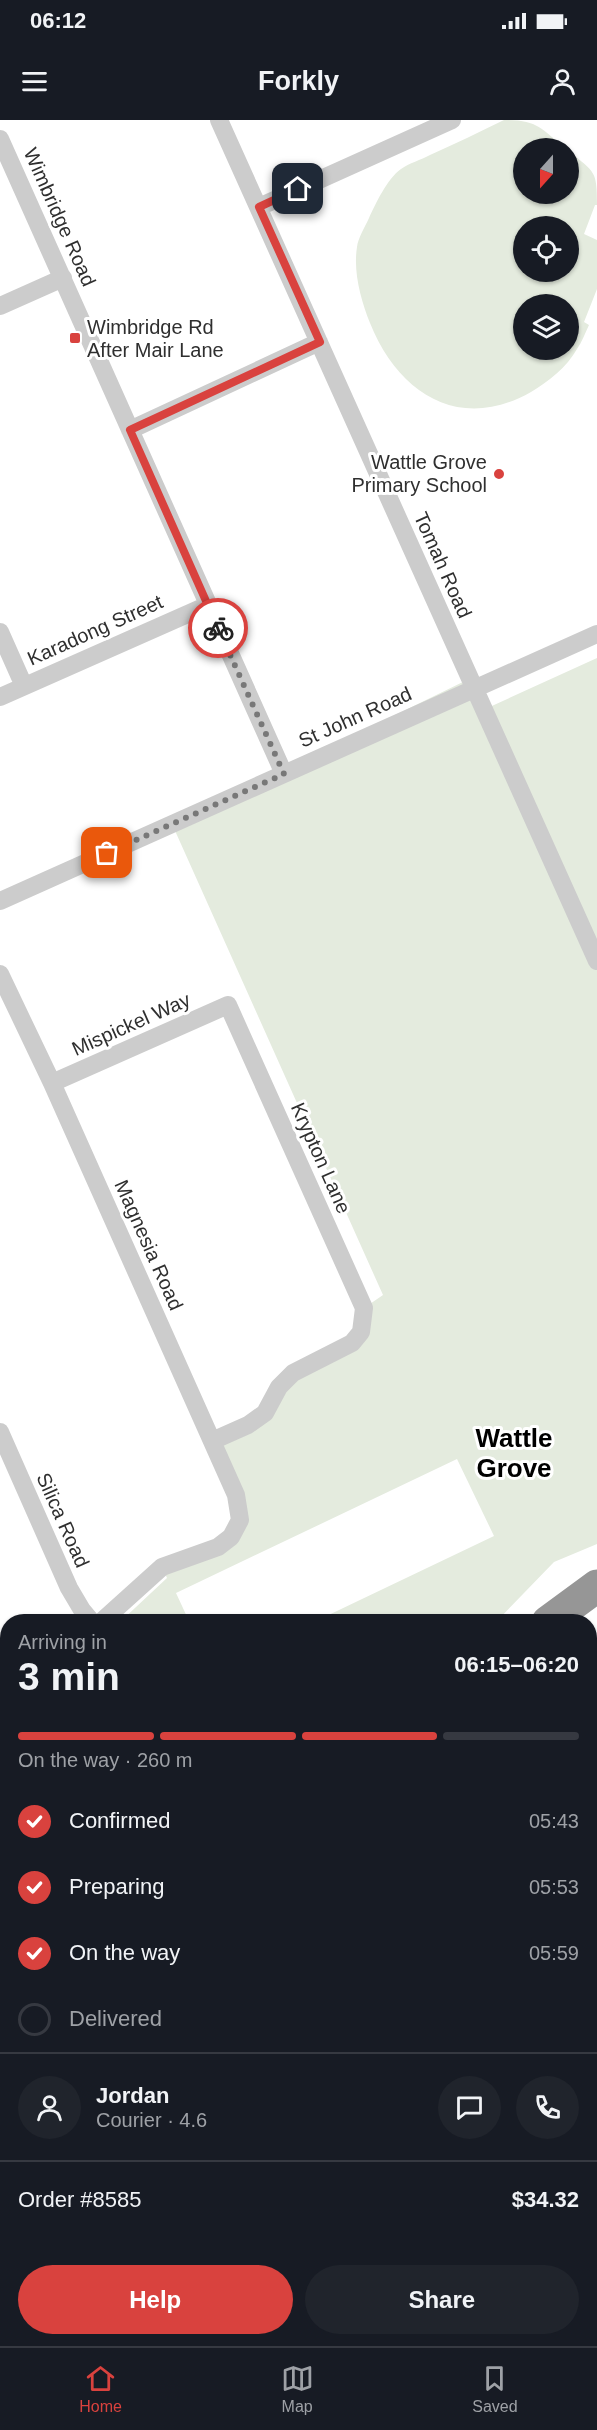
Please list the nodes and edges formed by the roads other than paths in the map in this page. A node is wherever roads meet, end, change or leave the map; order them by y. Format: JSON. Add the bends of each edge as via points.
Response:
{"nodes":[{"id":1,"x":219,"y":120,"type":"edge"},
{"id":2,"x":441,"y":122,"type":"edge"},
{"id":3,"x":0,"y":139,"type":"edge"},
{"id":4,"x":259,"y":207,"type":"junction"},
{"id":5,"x":63,"y":278,"type":"junction"},
{"id":6,"x":0,"y":306,"type":"edge"},
{"id":7,"x":320,"y":342,"type":"junction"},
{"id":8,"x":130,"y":430,"type":"junction"},
{"id":9,"x":208,"y":605,"type":"junction"},
{"id":10,"x":0,"y":632,"type":"edge"},
{"id":11,"x":597,"y":634,"type":"edge"},
{"id":12,"x":24,"y":686,"type":"junction"},
{"id":13,"x":473,"y":689,"type":"junction"},
{"id":14,"x":0,"y":697,"type":"edge"},
{"id":15,"x":284,"y":774,"type":"junction"},
{"id":16,"x":0,"y":901,"type":"edge"},
{"id":17,"x":597,"y":961,"type":"edge"},
{"id":18,"x":0,"y":974,"type":"edge"},
{"id":19,"x":228,"y":1005,"type":"joint"},
{"id":20,"x":52,"y":1083,"type":"junction"},
{"id":21,"x":0,"y":1432,"type":"edge"},
{"id":22,"x":212,"y":1441,"type":"junction"},
{"id":23,"x":597,"y":1586,"type":"edge"},
{"id":24,"x":597,"y":1595,"type":"edge"},
{"id":25,"x":85,"y":1614,"type":"edge"},
{"id":26,"x":110,"y":1614,"type":"edge"},
{"id":27,"x":559,"y":1614,"type":"edge"},
{"id":28,"x":576,"y":1614,"type":"edge"}],
"edges":[{"from":1,"to":4,"type":"street","name":"Tomah Road"},
{"from":2,"to":4,"type":"street"},
{"from":3,"to":5,"type":"street","name":"Wimbridge Road"},
{"from":4,"to":7,"type":"street","name":"Tomah Road"},
{"from":5,"to":6,"type":"street"},
{"from":5,"to":8,"type":"street","name":"Wimbridge Road"},
{"from":7,"to":8,"type":"street"},
{"from":7,"to":13,"type":"street","name":"Tomah Road"},
{"from":8,"to":9,"type":"street","name":"Wimbridge Road"},
{"from":9,"to":12,"type":"street","name":"Karadong Street"},
{"from":9,"to":15,"type":"street","name":"Wimbridge Road"},
{"from":10,"to":12,"type":"street"},
{"from":11,"to":13,"type":"street","name":"St John Road"},
{"from":12,"to":14,"type":"street","name":"Karadong Street"},
{"from":13,"to":15,"type":"street","name":"St John Road"},
{"from":13,"to":17,"type":"street","name":"Tomah Road"},
{"from":15,"to":16,"type":"street","name":"St John Road"},
{"from":18,"to":20,"type":"street","name":"Magnesia Road"},
{"from":19,"to":20,"type":"street","name":"Mispickel Way"},
{"from":19,"to":22,"type":"street","name":"Krypton Lane","via":[[364,1308],[361,1332],[352,1343],[293,1373],[279,1387],[265,1413]]},
{"from":20,"to":22,"type":"street","name":"Magnesia Road"},
{"from":21,"to":25,"type":"street","name":"Silica Road","via":[[69,1588]]},
{"from":22,"to":26,"type":"street","name":"Magnesia Road","via":[[236,1495],[240,1520],[231,1537],[218,1547],[162,1567]]},
{"from":23,"to":27,"type":"highway"},
{"from":24,"to":28,"type":"highway"}]}
